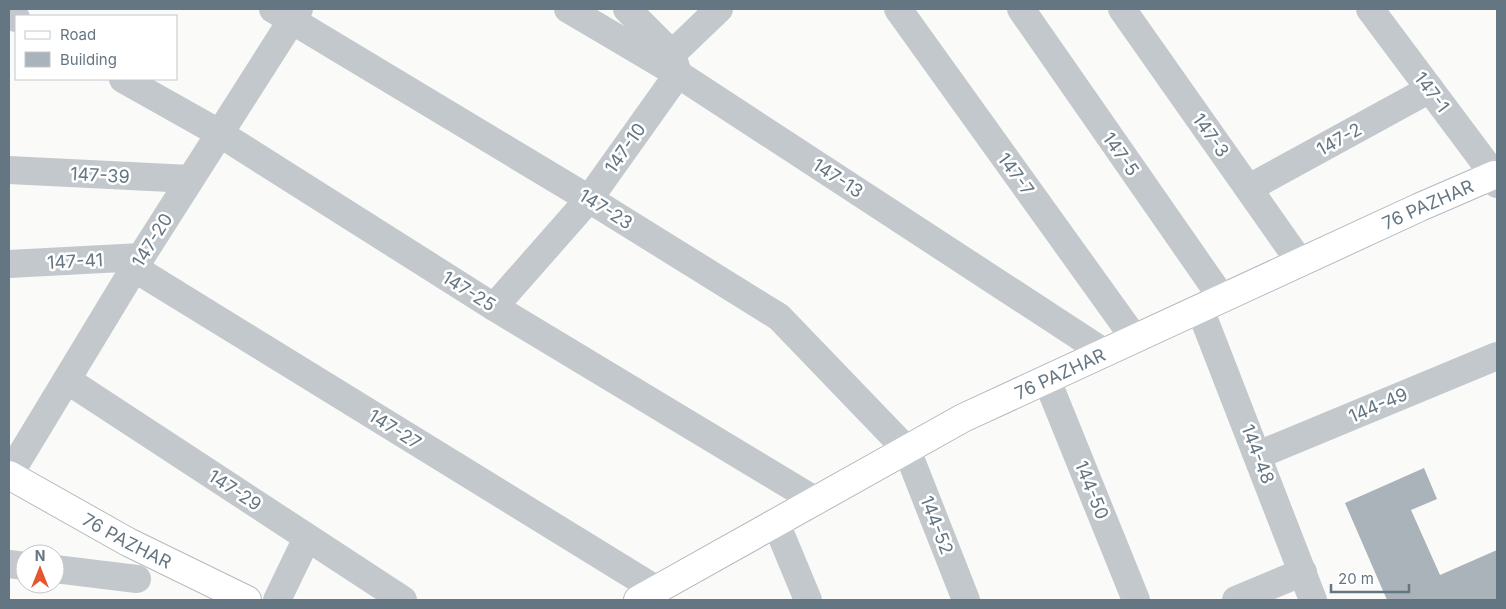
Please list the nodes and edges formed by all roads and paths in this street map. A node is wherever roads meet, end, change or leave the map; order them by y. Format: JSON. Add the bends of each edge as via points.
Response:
{"nodes":[{"id":1,"x":568,"y":9,"type":"edge"},
{"id":2,"x":627,"y":9,"type":"edge"},
{"id":3,"x":719,"y":9,"type":"edge"},
{"id":4,"x":898,"y":9,"type":"edge"},
{"id":5,"x":1020,"y":9,"type":"edge"},
{"id":6,"x":1122,"y":9,"type":"edge"},
{"id":7,"x":1370,"y":9,"type":"edge"},
{"id":8,"x":288,"y":12,"type":"edge"},
{"id":9,"x":675,"y":64,"type":"junction"},
{"id":10,"x":125,"y":80,"type":"edge"},
{"id":11,"x":1430,"y":89,"type":"junction"},
{"id":12,"x":219,"y":133,"type":"junction"},
{"id":13,"x":9,"y":170,"type":"edge"},
{"id":14,"x":190,"y":180,"type":"junction"},
{"id":15,"x":1496,"y":180,"type":"edge"},
{"id":16,"x":1248,"y":188,"type":"junction"},
{"id":17,"x":589,"y":199,"type":"junction"},
{"id":18,"x":1300,"y":262,"type":"junction"},
{"id":19,"x":137,"y":263,"type":"junction"},
{"id":20,"x":9,"y":264,"type":"edge"},
{"id":21,"x":1211,"y":304,"type":"junction"},
{"id":22,"x":494,"y":307,"type":"junction"},
{"id":23,"x":1135,"y":338,"type":"junction"},
{"id":24,"x":1105,"y":353,"type":"junction"},
{"id":25,"x":1497,"y":356,"type":"edge"},
{"id":26,"x":67,"y":380,"type":"junction"},
{"id":27,"x":1047,"y":380,"type":"junction"},
{"id":28,"x":907,"y":450,"type":"junction"},
{"id":29,"x":1258,"y":455,"type":"junction"},
{"id":30,"x":9,"y":475,"type":"edge"},
{"id":31,"x":816,"y":501,"type":"junction"},
{"id":32,"x":776,"y":523,"type":"junction"},
{"id":33,"x":307,"y":538,"type":"junction"},
{"id":34,"x":128,"y":542,"type":"junction"},
{"id":35,"x":65,"y":572,"type":"edge"},
{"id":36,"x":1303,"y":572,"type":"junction"},
{"id":37,"x":141,"y":590,"type":"edge"},
{"id":38,"x":645,"y":597,"type":"edge"},
{"id":39,"x":247,"y":600,"type":"edge"},
{"id":40,"x":277,"y":600,"type":"edge"},
{"id":41,"x":403,"y":600,"type":"edge"},
{"id":42,"x":808,"y":600,"type":"edge"},
{"id":43,"x":966,"y":600,"type":"edge"},
{"id":44,"x":1136,"y":600,"type":"edge"},
{"id":45,"x":1236,"y":600,"type":"edge"},
{"id":46,"x":1313,"y":600,"type":"edge"}],
"edges":[{"from":1,"to":9,"type":"street","name":"147-13"},
{"from":2,"to":9,"type":"street"},
{"from":3,"to":9,"type":"street","name":"147-10"},
{"from":4,"to":23,"type":"street","name":"147-7"},
{"from":5,"to":21,"type":"street","name":"147-5"},
{"from":6,"to":16,"type":"street","name":"147-3"},
{"from":7,"to":11,"type":"street","name":"147-1"},
{"from":8,"to":12,"type":"street","name":"147-20"},
{"from":8,"to":17,"type":"street","name":"147-23"},
{"from":9,"to":17,"type":"street","name":"147-10"},
{"from":9,"to":24,"type":"street","name":"147-13"},
{"from":10,"to":12,"type":"street","name":"147-25"},
{"from":11,"to":15,"type":"street","name":"147-1"},
{"from":11,"to":16,"type":"street","name":"147-2"},
{"from":12,"to":14,"type":"street","name":"147-20"},
{"from":12,"to":22,"type":"street","name":"147-25"},
{"from":13,"to":14,"type":"street","name":"147-39"},
{"from":14,"to":19,"type":"street","name":"147-20"},
{"from":15,"to":18,"type":"street","name":"76 PAZHAR","via":[[1420,207]]},
{"from":16,"to":18,"type":"street","name":"147-3"},
{"from":17,"to":22,"type":"street","name":"147-10"},
{"from":17,"to":28,"type":"street","name":"147-23","via":[[778,317]]},
{"from":18,"to":21,"type":"street","name":"76 PAZHAR"},
{"from":19,"to":20,"type":"street","name":"147-41"},
{"from":19,"to":26,"type":"street","name":"147-20"},
{"from":19,"to":38,"type":"street","name":"147-27"},
{"from":21,"to":23,"type":"street","name":"76 PAZHAR"},
{"from":21,"to":29,"type":"street","name":"144-48"},
{"from":22,"to":31,"type":"street","name":"147-25"},
{"from":23,"to":24,"type":"street","name":"76 PAZHAR"},
{"from":24,"to":27,"type":"street","name":"76 PAZHAR"},
{"from":25,"to":29,"type":"street","name":"144-49"},
{"from":26,"to":30,"type":"street","name":"147-20"},
{"from":26,"to":33,"type":"street","name":"147-29"},
{"from":27,"to":28,"type":"street","name":"76 PAZHAR","via":[[963,418]]},
{"from":27,"to":44,"type":"street","name":"144-50"},
{"from":28,"to":31,"type":"street","name":"76 PAZHAR"},
{"from":28,"to":43,"type":"street","name":"144-52"},
{"from":29,"to":36,"type":"street","name":"144-48"},
{"from":30,"to":34,"type":"street","name":"76 PAZHAR"},
{"from":31,"to":32,"type":"street","name":"76 PAZHAR"},
{"from":32,"to":38,"type":"street","name":"76 PAZHAR"},
{"from":32,"to":42,"type":"street"},
{"from":33,"to":40,"type":"street"},
{"from":33,"to":41,"type":"street","name":"147-29"},
{"from":34,"to":37,"type":"street"},
{"from":34,"to":39,"type":"street","name":"76 PAZHAR"},
{"from":35,"to":37,"type":"street"},
{"from":36,"to":45,"type":"street"},
{"from":36,"to":46,"type":"street","name":"144-48"}]}
